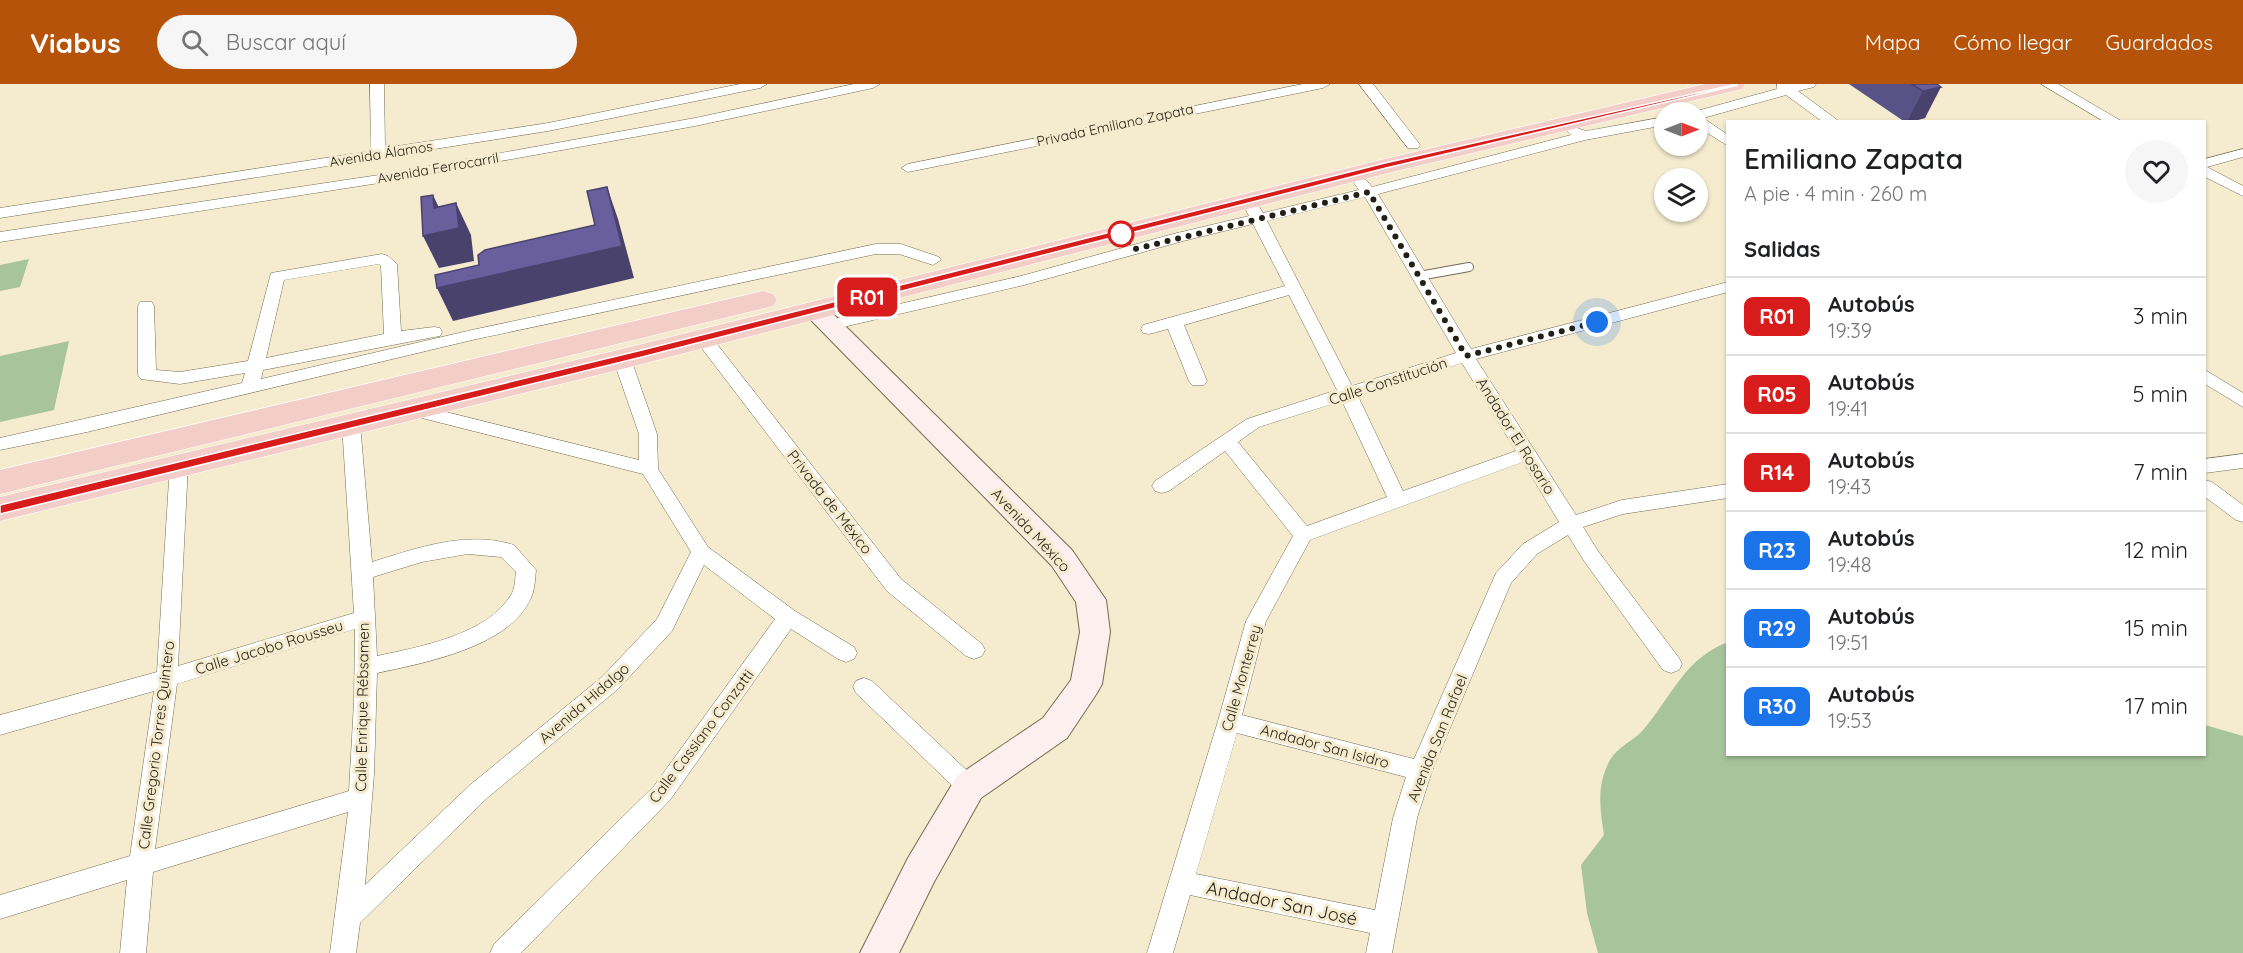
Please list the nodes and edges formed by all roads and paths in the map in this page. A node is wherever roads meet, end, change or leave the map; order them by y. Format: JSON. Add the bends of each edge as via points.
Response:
{"nodes":[{"id":1,"x":377,"y":84,"type":"edge"},
{"id":2,"x":760,"y":84,"type":"edge"},
{"id":3,"x":873,"y":84,"type":"edge"},
{"id":4,"x":1323,"y":84,"type":"edge"},
{"id":5,"x":1366,"y":84,"type":"edge"},
{"id":6,"x":1665,"y":84,"type":"edge"},
{"id":7,"x":1734,"y":84,"type":"edge"},
{"id":8,"x":1809,"y":84,"type":"edge"},
{"id":9,"x":2048,"y":84,"type":"edge"},
{"id":10,"x":1784,"y":87,"type":"edge"},
{"id":11,"x":834,"y":88,"type":"edge"},
{"id":12,"x":702,"y":90,"type":"edge"},
{"id":13,"x":1708,"y":112,"type":"edge"},
{"id":14,"x":1830,"y":120,"type":"edge"},
{"id":15,"x":2112,"y":120,"type":"edge"},
{"id":16,"x":1654,"y":122,"type":"edge"},
{"id":17,"x":1708,"y":128,"type":"edge"},
{"id":18,"x":1574,"y":130,"type":"junction"},
{"id":19,"x":1726,"y":141,"type":"edge"},
{"id":20,"x":1413,"y":145,"type":"junction"},
{"id":21,"x":2243,"y":153,"type":"edge"},
{"id":22,"x":376,"y":154,"type":"junction"},
{"id":23,"x":2206,"y":163,"type":"edge"},
{"id":24,"x":908,"y":168,"type":"dead end"},
{"id":25,"x":2206,"y":172,"type":"edge"},
{"id":26,"x":1361,"y":183,"type":"junction"},
{"id":27,"x":2243,"y":192,"type":"edge"},
{"id":28,"x":1254,"y":209,"type":"junction"},
{"id":29,"x":0,"y":213,"type":"edge"},
{"id":30,"x":0,"y":237,"type":"edge"},
{"id":31,"x":933,"y":260,"type":"junction"},
{"id":32,"x":1469,"y":267,"type":"dead end"},
{"id":33,"x":1419,"y":276,"type":"junction"},
{"id":34,"x":1726,"y":288,"type":"edge"},
{"id":35,"x":1294,"y":289,"type":"junction"},
{"id":36,"x":146,"y":306,"type":"dead end"},
{"id":37,"x":823,"y":318,"type":"junction"},
{"id":38,"x":1174,"y":322,"type":"junction"},
{"id":39,"x":1149,"y":329,"type":"dead end"},
{"id":40,"x":472,"y":335,"type":"junction"},
{"id":41,"x":393,"y":338,"type":"junction"},
{"id":42,"x":703,"y":338,"type":"junction"},
{"id":43,"x":1466,"y":356,"type":"junction"},
{"id":44,"x":622,"y":359,"type":"junction"},
{"id":45,"x":257,"y":365,"type":"junction"},
{"id":46,"x":2206,"y":377,"type":"edge"},
{"id":47,"x":1198,"y":381,"type":"dead end"},
{"id":48,"x":250,"y":387,"type":"junction"},
{"id":49,"x":1348,"y":394,"type":"junction"},
{"id":50,"x":2243,"y":401,"type":"edge"},
{"id":51,"x":414,"y":410,"type":"junction"},
{"id":52,"x":351,"y":424,"type":"junction"},
{"id":53,"x":1227,"y":441,"type":"junction"},
{"id":54,"x":0,"y":444,"type":"edge"},
{"id":55,"x":1526,"y":454,"type":"junction"},
{"id":56,"x":2243,"y":460,"type":"edge"},
{"id":57,"x":179,"y":464,"type":"junction"},
{"id":58,"x":2206,"y":466,"type":"edge"},
{"id":59,"x":649,"y":469,"type":"junction"},
{"id":60,"x":0,"y":482,"type":"edge"},
{"id":61,"x":1162,"y":486,"type":"dead end"},
{"id":62,"x":2206,"y":488,"type":"edge"},
{"id":63,"x":1726,"y":491,"type":"edge"},
{"id":64,"x":1398,"y":501,"type":"junction"},
{"id":65,"x":0,"y":509,"type":"edge"},
{"id":66,"x":2243,"y":515,"type":"edge"},
{"id":67,"x":1571,"y":524,"type":"junction"},
{"id":68,"x":1303,"y":536,"type":"junction"},
{"id":69,"x":701,"y":552,"type":"junction"},
{"id":70,"x":362,"y":573,"type":"junction"},
{"id":71,"x":788,"y":617,"type":"junction"},
{"id":72,"x":364,"y":618,"type":"junction"},
{"id":73,"x":974,"y":650,"type":"dead end"},
{"id":74,"x":846,"y":653,"type":"dead end"},
{"id":75,"x":1671,"y":664,"type":"dead end"},
{"id":76,"x":366,"y":667,"type":"junction"},
{"id":77,"x":167,"y":678,"type":"junction"},
{"id":78,"x":864,"y":687,"type":"dead end"},
{"id":79,"x":1229,"y":721,"type":"junction"},
{"id":80,"x":0,"y":724,"type":"edge"},
{"id":81,"x":1420,"y":771,"type":"junction"},
{"id":82,"x":969,"y":787,"type":"junction"},
{"id":83,"x":360,"y":798,"type":"junction"},
{"id":84,"x":141,"y":865,"type":"junction"},
{"id":85,"x":1181,"y":882,"type":"junction"},
{"id":86,"x":0,"y":907,"type":"edge"},
{"id":87,"x":348,"y":918,"type":"junction"},
{"id":88,"x":1383,"y":924,"type":"junction"},
{"id":89,"x":506,"y":952,"type":"edge"},
{"id":90,"x":133,"y":953,"type":"edge"},
{"id":91,"x":343,"y":953,"type":"edge"},
{"id":92,"x":879,"y":953,"type":"edge"},
{"id":93,"x":1160,"y":953,"type":"edge"},
{"id":94,"x":1379,"y":953,"type":"edge"}],
"edges":[{"from":1,"to":22,"type":"street"},
{"from":2,"to":12,"type":"street","name":"Avenida Álamos"},
{"from":3,"to":11,"type":"street","name":"Avenida Ferrocarril"},
{"from":4,"to":24,"type":"street","name":"Privada Emiliano Zapata"},
{"from":5,"to":20,"type":"street"},
{"from":6,"to":20,"type":"highway"},
{"from":7,"to":18,"type":"highway"},
{"from":8,"to":10,"type":"street"},
{"from":9,"to":15,"type":"street"},
{"from":10,"to":13,"type":"street"},
{"from":10,"to":14,"type":"street"},
{"from":11,"to":30,"type":"street","name":"Avenida Ferrocarril","via":[[695,122],[379,179]]},
{"from":12,"to":22,"type":"street","name":"Avenida Álamos","via":[[548,127]]},
{"from":16,"to":18,"type":"street"},
{"from":17,"to":19,"type":"street"},
{"from":18,"to":26,"type":"highway"},
{"from":20,"to":31,"type":"highway"},
{"from":21,"to":23,"type":"street"},
{"from":22,"to":29,"type":"street","name":"Avenida Álamos"},
{"from":25,"to":27,"type":"street"},
{"from":26,"to":28,"type":"highway"},
{"from":26,"to":33,"type":"street","name":"Andador El Rosario"},
{"from":28,"to":35,"type":"street"},
{"from":28,"to":37,"type":"highway"},
{"from":31,"to":40,"type":"street","via":[[901,249],[876,249]]},
{"from":31,"to":60,"type":"highway"},
{"from":32,"to":33,"type":"lane"},
{"from":33,"to":43,"type":"street","name":"Andador El Rosario"},
{"from":34,"to":43,"type":"street","name":"Calle Constitución"},
{"from":35,"to":38,"type":"street"},
{"from":35,"to":49,"type":"street"},
{"from":36,"to":45,"type":"street","via":[[147,375],[180,378]]},
{"from":37,"to":42,"type":"highway"},
{"from":37,"to":82,"type":"street","name":"Avenida México","via":[[1062,558],[1091,600],[1095,632],[1086,684],[1055,728]]},
{"from":38,"to":39,"type":"street"},
{"from":38,"to":47,"type":"street"},
{"from":40,"to":41,"type":"street","via":[[452,330]]},
{"from":40,"to":48,"type":"street"},
{"from":41,"to":45,"type":"street"},
{"from":41,"to":45,"type":"street","via":[[389,264],[382,259],[277,276]]},
{"from":42,"to":44,"type":"highway"},
{"from":42,"to":73,"type":"street","name":"Privada de México","via":[[894,585]]},
{"from":43,"to":49,"type":"street","name":"Calle Constitución"},
{"from":43,"to":55,"type":"street","name":"Andador El Rosario"},
{"from":44,"to":51,"type":"highway"},
{"from":44,"to":59,"type":"street","via":[[648,434]]},
{"from":45,"to":48,"type":"street"},
{"from":46,"to":50,"type":"street"},
{"from":48,"to":54,"type":"street"},
{"from":49,"to":53,"type":"street","name":"Calle Constitución","via":[[1253,423]]},
{"from":49,"to":64,"type":"street"},
{"from":51,"to":52,"type":"highway"},
{"from":51,"to":59,"type":"street"},
{"from":52,"to":57,"type":"highway"},
{"from":52,"to":70,"type":"street","name":"Calle Enrique Rébsamen"},
{"from":53,"to":61,"type":"street","name":"Calle Constitución"},
{"from":53,"to":68,"type":"street"},
{"from":55,"to":64,"type":"street"},
{"from":55,"to":67,"type":"street","name":"Andador El Rosario"},
{"from":56,"to":58,"type":"street"},
{"from":57,"to":65,"type":"highway"},
{"from":57,"to":77,"type":"street","name":"Calle Gregorio Torres Quintero"},
{"from":59,"to":69,"type":"street"},
{"from":62,"to":66,"type":"street"},
{"from":63,"to":67,"type":"street","name":"Avenida San Rafael","via":[[1622,507]]},
{"from":64,"to":68,"type":"street"},
{"from":67,"to":75,"type":"street","name":"Andador El Rosario"},
{"from":67,"to":81,"type":"street","name":"Avenida San Rafael","via":[[1530,549],[1503,579]]},
{"from":68,"to":79,"type":"street","name":"Calle Monterrey","via":[[1256,621]]},
{"from":69,"to":71,"type":"street"},
{"from":69,"to":87,"type":"street","name":"Avenida Hidalgo","via":[[665,626],[610,683],[478,792]]},
{"from":70,"to":72,"type":"street","name":"Calle Enrique Rébsamen"},
{"from":70,"to":76,"type":"street","via":[[422,554],[468,546],[507,550],[526,570],[522,596],[502,621],[420,654]]},
{"from":71,"to":74,"type":"street"},
{"from":71,"to":89,"type":"street","name":"Calle Cassiano Conzatti","via":[[662,793]]},
{"from":72,"to":76,"type":"street","name":"Calle Enrique Rébsamen"},
{"from":72,"to":77,"type":"street","name":"Calle Jacobo Rousseu"},
{"from":76,"to":83,"type":"street","name":"Calle Enrique Rébsamen"},
{"from":77,"to":80,"type":"street","name":"Calle Jacobo Rousseu"},
{"from":77,"to":84,"type":"street","name":"Calle Gregorio Torres Quintero"},
{"from":78,"to":82,"type":"street"},
{"from":79,"to":81,"type":"street","name":"Andador San Isidro"},
{"from":79,"to":85,"type":"street","name":"Calle Monterrey"},
{"from":81,"to":88,"type":"street","name":"Avenida San Rafael","via":[[1405,818]]},
{"from":82,"to":92,"type":"street","name":"Avenida México"},
{"from":83,"to":84,"type":"street"},
{"from":83,"to":87,"type":"street","name":"Calle Enrique Rébsamen"},
{"from":84,"to":86,"type":"street"},
{"from":84,"to":90,"type":"street","name":"Calle Gregorio Torres Quintero"},
{"from":85,"to":88,"type":"street","name":"Andador San José"},
{"from":85,"to":93,"type":"street","name":"Calle Monterrey"},
{"from":87,"to":91,"type":"street","name":"Calle Enrique Rébsamen"},
{"from":88,"to":94,"type":"street","name":"Avenida San Rafael"}]}
